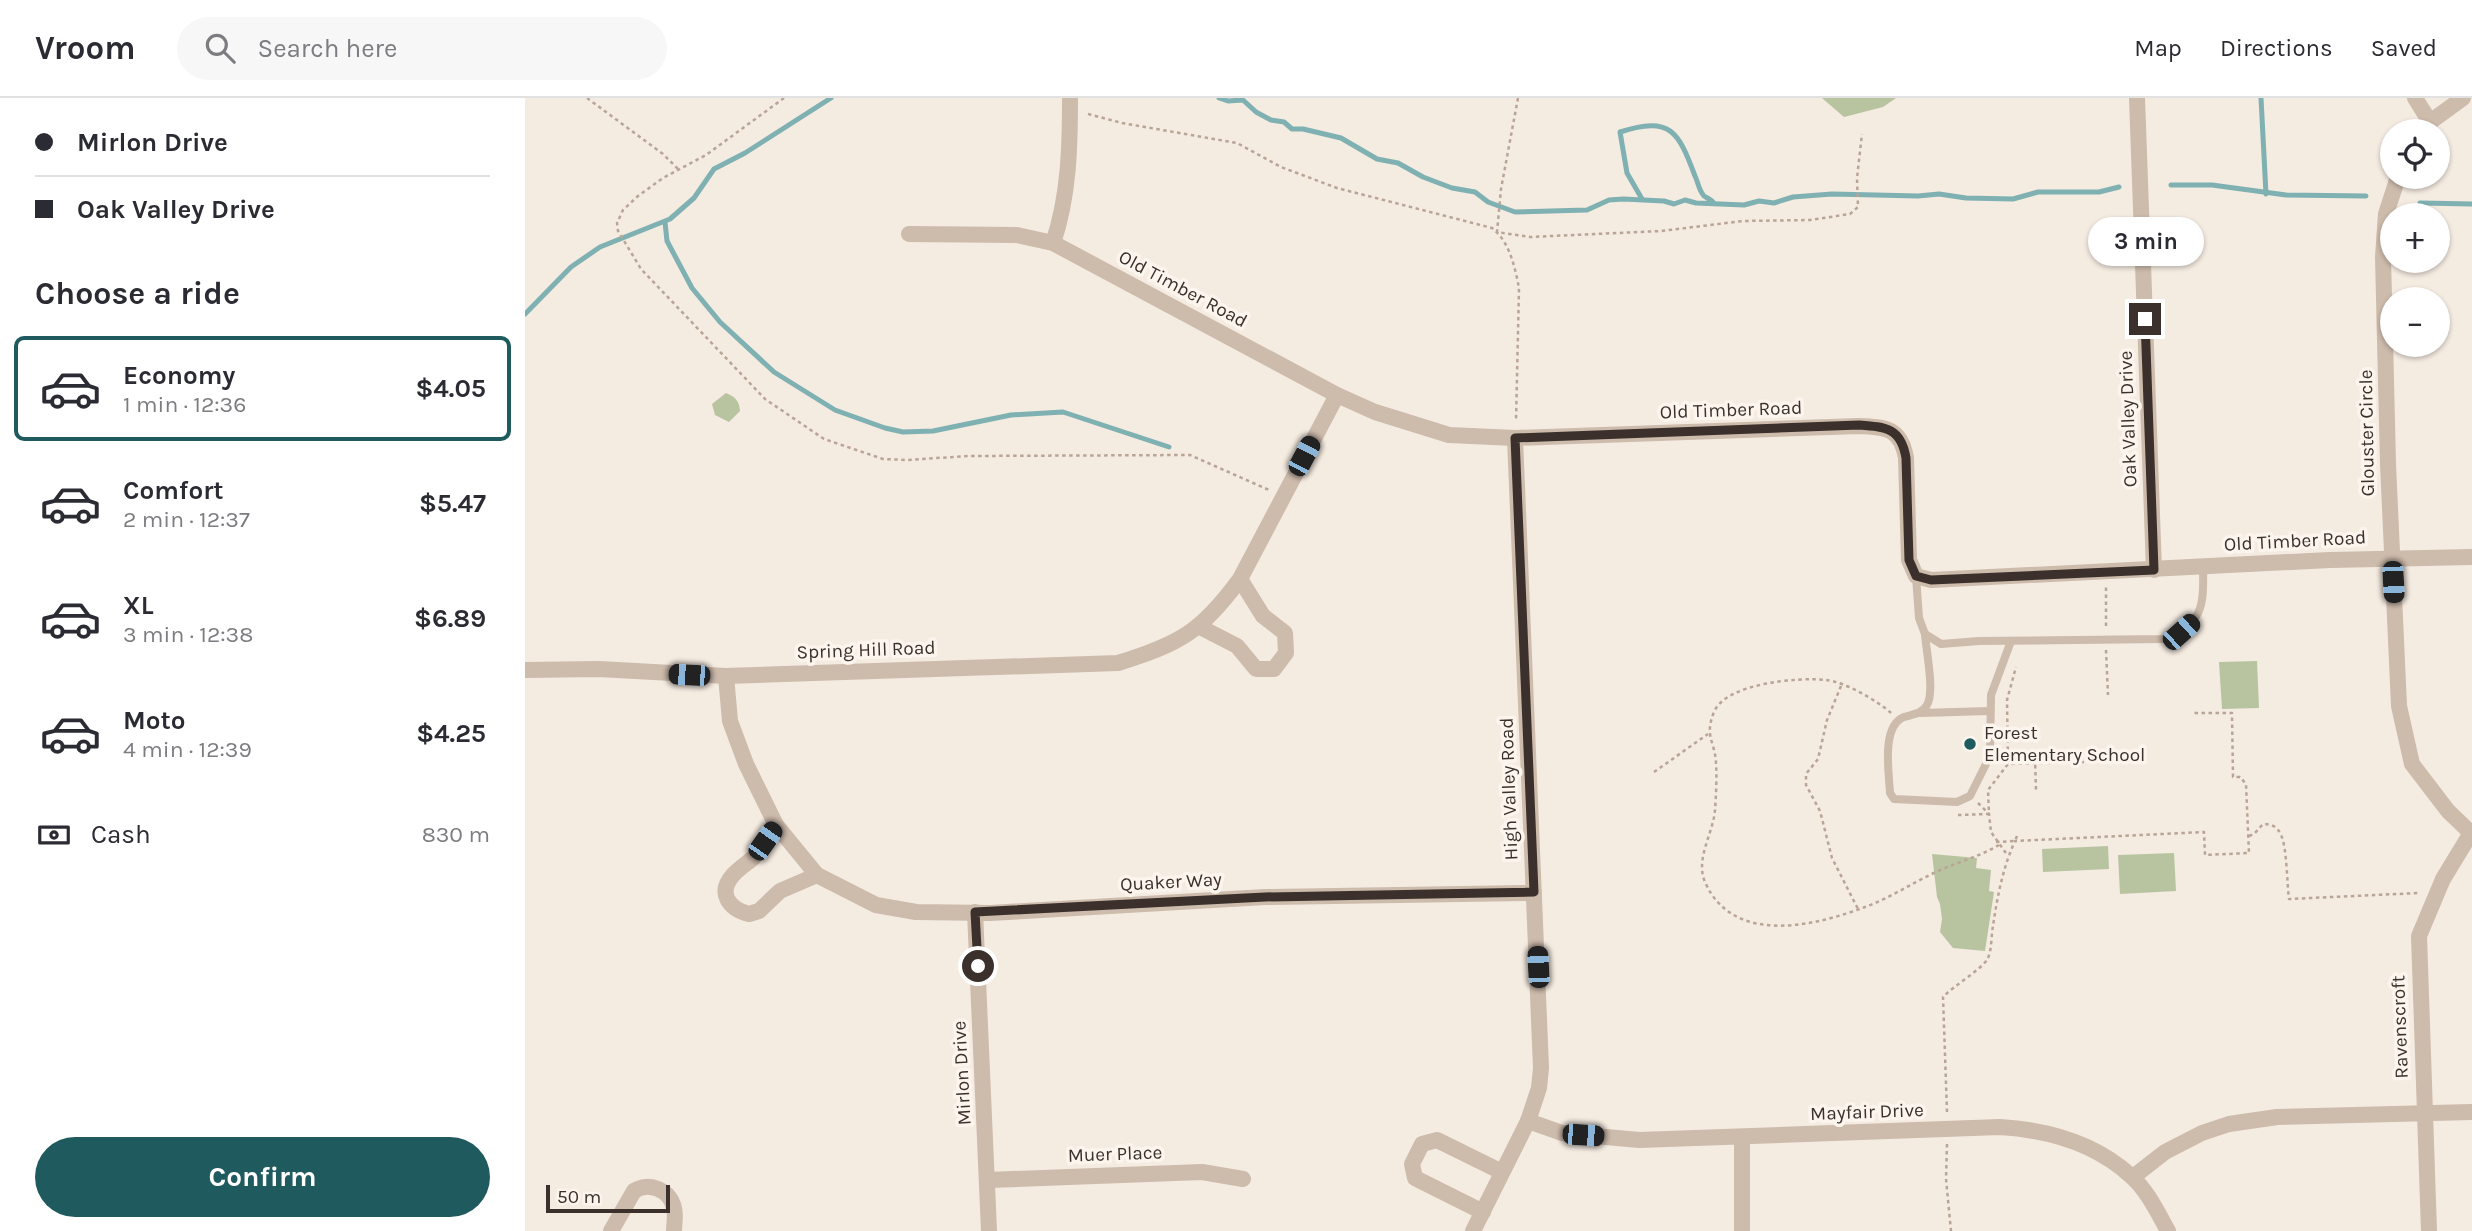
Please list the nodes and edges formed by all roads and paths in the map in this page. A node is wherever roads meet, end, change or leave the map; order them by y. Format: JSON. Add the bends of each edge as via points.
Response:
{"nodes":[{"id":1,"x":587,"y":98,"type":"edge"},
{"id":2,"x":784,"y":98,"type":"edge"},
{"id":3,"x":1070,"y":98,"type":"edge"},
{"id":4,"x":1518,"y":98,"type":"edge"},
{"id":5,"x":2137,"y":98,"type":"edge"},
{"id":6,"x":2415,"y":98,"type":"edge"},
{"id":7,"x":2463,"y":98,"type":"edge"},
{"id":8,"x":1080,"y":113,"type":"dead end"},
{"id":9,"x":2423,"y":119,"type":"edge"},
{"id":10,"x":2435,"y":119,"type":"edge"},
{"id":11,"x":1862,"y":134,"type":"dead end"},
{"id":12,"x":680,"y":171,"type":"junction"},
{"id":13,"x":2394,"y":189,"type":"edge"},
{"id":14,"x":1497,"y":232,"type":"junction"},
{"id":15,"x":909,"y":234,"type":"dead end"},
{"id":16,"x":1053,"y":243,"type":"junction"},
{"id":17,"x":1337,"y":395,"type":"junction"},
{"id":18,"x":1515,"y":438,"type":"junction"},
{"id":19,"x":1282,"y":497,"type":"junction"},
{"id":20,"x":2472,"y":556,"type":"edge"},
{"id":21,"x":2392,"y":558,"type":"junction"},
{"id":22,"x":2203,"y":567,"type":"junction"},
{"id":23,"x":2154,"y":570,"type":"junction"},
{"id":24,"x":1916,"y":576,"type":"junction"},
{"id":25,"x":1240,"y":579,"type":"junction"},
{"id":26,"x":1200,"y":627,"type":"junction"},
{"id":27,"x":1925,"y":634,"type":"junction"},
{"id":28,"x":2011,"y":641,"type":"junction"},
{"id":29,"x":525,"y":670,"type":"edge"},
{"id":30,"x":726,"y":676,"type":"junction"},
{"id":31,"x":1842,"y":685,"type":"junction"},
{"id":32,"x":1989,"y":711,"type":"junction"},
{"id":33,"x":1921,"y":713,"type":"junction"},
{"id":34,"x":2191,"y":713,"type":"dead end"},
{"id":35,"x":1898,"y":720,"type":"junction"},
{"id":36,"x":1708,"y":734,"type":"junction"},
{"id":37,"x":2035,"y":758,"type":"dead end"},
{"id":38,"x":1654,"y":772,"type":"dead end"},
{"id":39,"x":2228,"y":777,"type":"dead end"},
{"id":40,"x":2233,"y":777,"type":"junction"},
{"id":41,"x":2036,"y":790,"type":"dead end"},
{"id":42,"x":1970,"y":796,"type":"junction"},
{"id":43,"x":776,"y":824,"type":"junction"},
{"id":44,"x":2472,"y":834,"type":"edge"},
{"id":45,"x":2017,"y":836,"type":"dead end"},
{"id":46,"x":2249,"y":836,"type":"junction"},
{"id":47,"x":2015,"y":841,"type":"junction"},
{"id":48,"x":1997,"y":843,"type":"junction"},
{"id":49,"x":2008,"y":856,"type":"junction"},
{"id":50,"x":817,"y":875,"type":"junction"},
{"id":51,"x":1534,"y":892,"type":"junction"},
{"id":52,"x":2436,"y":895,"type":"junction"},
{"id":53,"x":1859,"y":909,"type":"junction"},
{"id":54,"x":975,"y":912,"type":"junction"},
{"id":55,"x":2472,"y":1112,"type":"edge"},
{"id":56,"x":2424,"y":1114,"type":"junction"},
{"id":57,"x":1528,"y":1121,"type":"junction"},
{"id":58,"x":1947,"y":1129,"type":"junction"},
{"id":59,"x":1742,"y":1137,"type":"junction"},
{"id":60,"x":1502,"y":1171,"type":"junction"},
{"id":61,"x":2133,"y":1177,"type":"junction"},
{"id":62,"x":1243,"y":1179,"type":"dead end"},
{"id":63,"x":988,"y":1180,"type":"junction"},
{"id":64,"x":1483,"y":1212,"type":"junction"},
{"id":65,"x":611,"y":1231,"type":"edge"},
{"id":66,"x":674,"y":1231,"type":"edge"},
{"id":67,"x":989,"y":1231,"type":"edge"},
{"id":68,"x":1473,"y":1231,"type":"edge"},
{"id":69,"x":1742,"y":1231,"type":"edge"},
{"id":70,"x":1951,"y":1231,"type":"edge"},
{"id":71,"x":2168,"y":1231,"type":"edge"},
{"id":72,"x":2429,"y":1231,"type":"edge"}],
"edges":[{"from":1,"to":12,"type":"path"},
{"from":2,"to":12,"type":"path"},
{"from":3,"to":16,"type":"street","via":[[1063,215]]},
{"from":4,"to":14,"type":"path"},
{"from":5,"to":23,"type":"street","name":"Oak Valley Drive"},
{"from":6,"to":9,"type":"street"},
{"from":7,"to":10,"type":"street"},
{"from":8,"to":14,"type":"path","via":[[1237,143],[1282,167],[1338,188]]},
{"from":11,"to":14,"type":"path","via":[[1858,207],[1850,214],[1661,231],[1530,237]]},
{"from":12,"to":19,"type":"path","via":[[663,178],[623,210],[617,223],[626,246],[660,290],[765,399],[824,439],[883,459],[1190,455]]},
{"from":13,"to":21,"type":"street","name":"Glouster Circle","via":[[2386,214],[2383,257]]},
{"from":14,"to":18,"type":"path","via":[[1508,248],[1519,288]]},
{"from":15,"to":16,"type":"street","name":"Old Timber Road","via":[[1017,235]]},
{"from":16,"to":17,"type":"street","name":"Old Timber Road"},
{"from":17,"to":18,"type":"street","name":"Old Timber Road","via":[[1449,435]]},
{"from":17,"to":19,"type":"street","name":"Spring Hill Road"},
{"from":18,"to":24,"type":"street","name":"Old Timber Road","via":[[1882,427],[1903,443],[1909,560]]},
{"from":18,"to":51,"type":"street","name":"High Valley Road"},
{"from":19,"to":25,"type":"street","name":"Spring Hill Road"},
{"from":20,"to":21,"type":"street","name":"Old Timber Road"},
{"from":21,"to":22,"type":"street","name":"Old Timber Road"},
{"from":21,"to":44,"type":"street","name":"Glouster Circle","via":[[2399,706],[2412,764]]},
{"from":22,"to":23,"type":"street","name":"Old Timber Road"},
{"from":22,"to":28,"type":"lane","via":[[2204,599],[2198,617],[2181,632],[2163,639]]},
{"from":23,"to":24,"type":"street","name":"Old Timber Road","via":[[1931,580]]},
{"from":24,"to":27,"type":"lane"},
{"from":25,"to":26,"type":"street","name":"Spring Hill Road"},
{"from":25,"to":26,"type":"street","via":[[1263,616],[1285,633],[1286,653],[1275,669],[1256,668],[1237,646]]},
{"from":26,"to":30,"type":"street","name":"Spring Hill Road","via":[[1153,653],[1118,663]]},
{"from":27,"to":28,"type":"lane","via":[[1941,644]]},
{"from":27,"to":33,"type":"lane","via":[[1929,703]]},
{"from":28,"to":32,"type":"lane"},
{"from":29,"to":30,"type":"street","name":"Spring Hill Road"},
{"from":30,"to":43,"type":"street","name":"Quaker Way","via":[[730,720],[745,764]]},
{"from":31,"to":35,"type":"path","via":[[1877,701]]},
{"from":31,"to":36,"type":"path","via":[[1806,680],[1738,691],[1722,699]]},
{"from":31,"to":53,"type":"path","via":[[1826,720],[1818,759],[1806,774],[1832,858]]},
{"from":32,"to":33,"type":"lane"},
{"from":32,"to":42,"type":"lane","via":[[1990,756]]},
{"from":33,"to":35,"type":"lane"},
{"from":34,"to":40,"type":"path","via":[[2232,711]]},
{"from":35,"to":42,"type":"lane","via":[[1888,740],[1889,793],[1894,799],[1957,802]]},
{"from":36,"to":38,"type":"path"},
{"from":36,"to":53,"type":"path","via":[[1716,760],[1715,814],[1702,863],[1705,882],[1722,906],[1747,922],[1773,926],[1797,926]]},
{"from":37,"to":41,"type":"path"},
{"from":39,"to":40,"type":"path"},
{"from":40,"to":46,"type":"path","via":[[2246,784]]},
{"from":42,"to":48,"type":"path","via":[[1989,814]]},
{"from":43,"to":50,"type":"street","name":"Quaker Way"},
{"from":43,"to":50,"type":"street","via":[[754,857],[726,886],[725,899],[731,907],[749,914],[759,911],[779,891]]},
{"from":44,"to":52,"type":"street","name":"Ravenscroft"},
{"from":45,"to":47,"type":"path"},
{"from":46,"to":47,"type":"path","via":[[2249,853],[2205,855],[2204,832]]},
{"from":46,"to":52,"type":"path","via":[[2263,824],[2273,825],[2282,835],[2289,900]]},
{"from":47,"to":48,"type":"path"},
{"from":47,"to":49,"type":"path"},
{"from":48,"to":49,"type":"path"},
{"from":48,"to":53,"type":"path","via":[[1981,855]]},
{"from":49,"to":58,"type":"path","via":[[1989,958],[1943,997]]},
{"from":50,"to":54,"type":"street","name":"Quaker Way","via":[[876,905],[916,912]]},
{"from":51,"to":54,"type":"street","name":"Quaker Way","via":[[1265,897]]},
{"from":51,"to":57,"type":"street","name":"High Valley Road","via":[[1541,1068]]},
{"from":52,"to":56,"type":"street","name":"Ravenscroft","via":[[2419,936]]},
{"from":54,"to":63,"type":"street","name":"Mirlon Drive"},
{"from":55,"to":56,"type":"street"},
{"from":56,"to":61,"type":"street","via":[[2277,1117],[2229,1124],[2165,1152]]},
{"from":56,"to":72,"type":"street","name":"Ravenscroft"},
{"from":57,"to":59,"type":"street","name":"Mayfair Drive","via":[[1562,1133],[1639,1140]]},
{"from":57,"to":60,"type":"street","name":"High Valley Road"},
{"from":58,"to":59,"type":"street","name":"Mayfair Drive"},
{"from":58,"to":61,"type":"street","name":"Mayfair Drive","via":[[2000,1127],[2059,1136],[2085,1146]]},
{"from":58,"to":70,"type":"path"},
{"from":59,"to":69,"type":"street"},
{"from":60,"to":64,"type":"street","name":"High Valley Road"},
{"from":60,"to":64,"type":"street","via":[[1437,1140],[1422,1144],[1412,1164],[1415,1178]]},
{"from":61,"to":71,"type":"street","name":"Mayfair Drive"},
{"from":62,"to":63,"type":"street","name":"Muer Place","via":[[1202,1172]]},
{"from":63,"to":67,"type":"street","name":"Mirlon Drive"},
{"from":64,"to":68,"type":"street","name":"High Valley Road"},
{"from":65,"to":66,"type":"street","via":[[634,1191],[652,1186],[674,1207]]}]}
